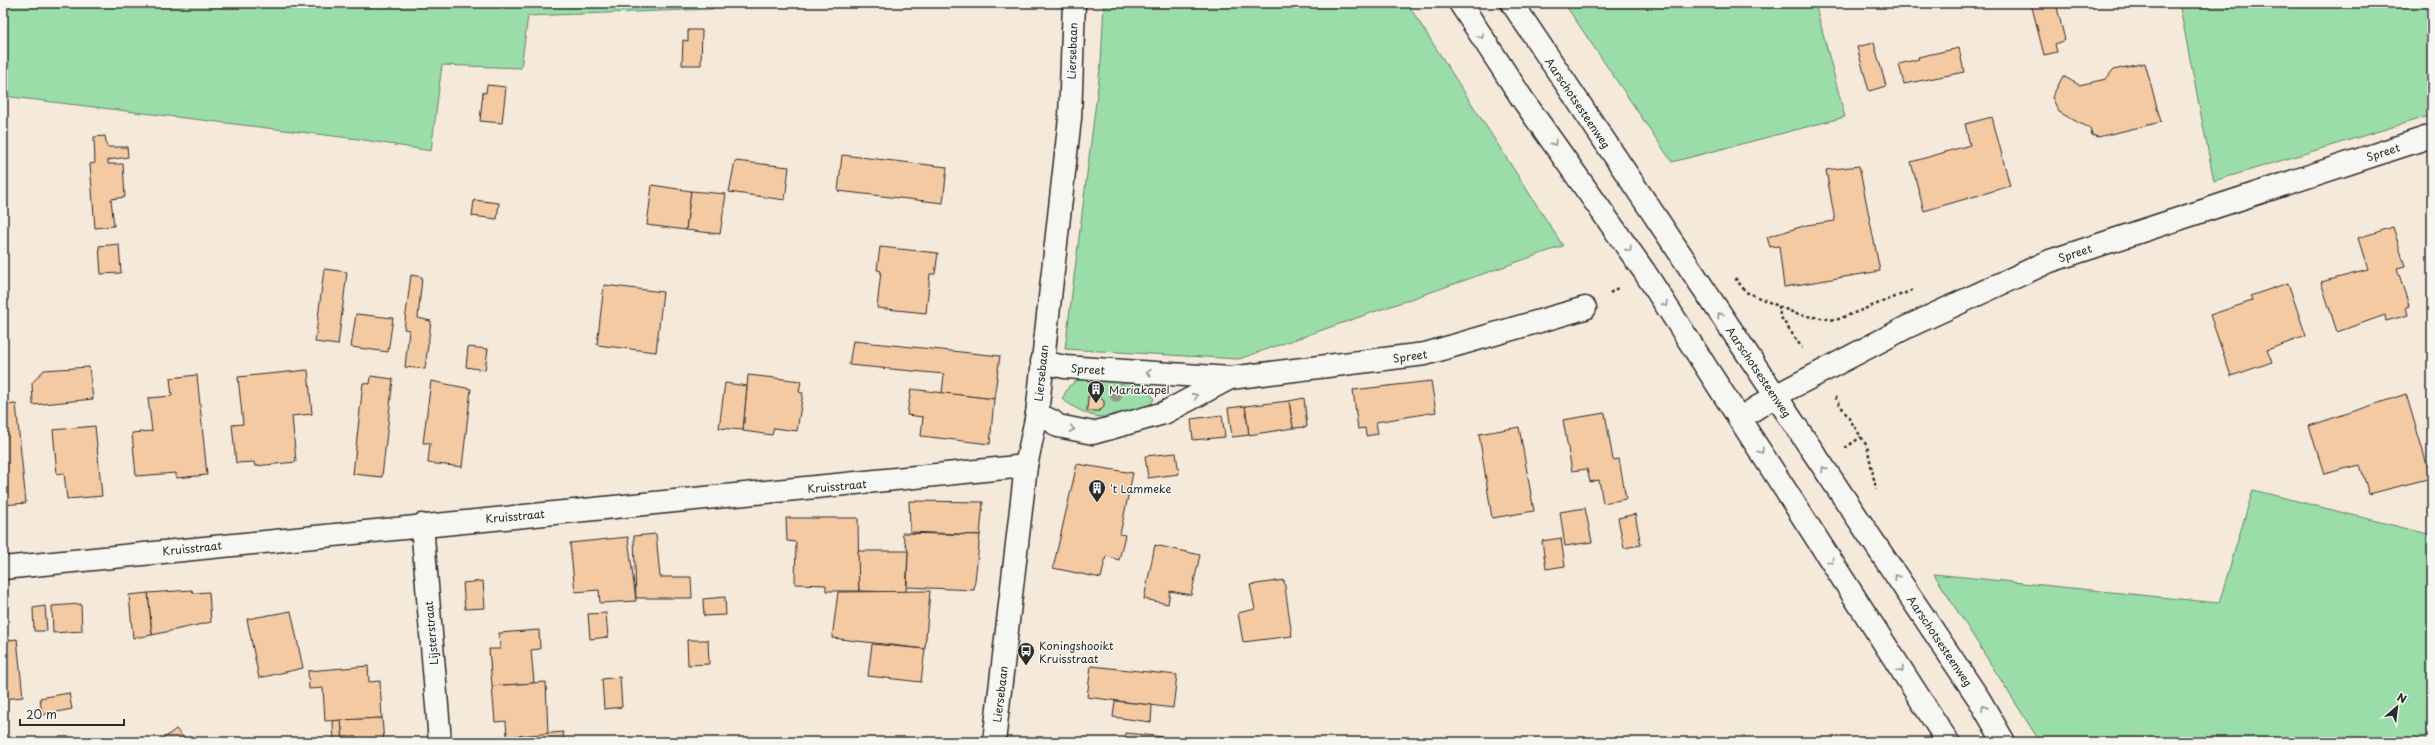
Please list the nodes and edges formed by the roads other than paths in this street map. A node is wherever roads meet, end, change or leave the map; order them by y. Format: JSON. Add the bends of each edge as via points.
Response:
{"nodes":[{"id":1,"x":1074,"y":3,"type":"edge"},
{"id":2,"x":1460,"y":3,"type":"edge"},
{"id":3,"x":1512,"y":3,"type":"edge"},
{"id":4,"x":2432,"y":136,"type":"edge"},
{"id":5,"x":1585,"y":308,"type":"dead end"},
{"id":6,"x":1042,"y":362,"type":"junction"},
{"id":7,"x":1230,"y":378,"type":"junction"},
{"id":8,"x":1775,"y":396,"type":"junction"},
{"id":9,"x":1037,"y":414,"type":"junction"},
{"id":10,"x":1739,"y":418,"type":"junction"},
{"id":11,"x":1026,"y":466,"type":"junction"},
{"id":12,"x":422,"y":525,"type":"junction"},
{"id":13,"x":3,"y":568,"type":"edge"},
{"id":14,"x":440,"y":742,"type":"edge"},
{"id":15,"x":994,"y":742,"type":"edge"},
{"id":16,"x":1948,"y":742,"type":"edge"},
{"id":17,"x":2004,"y":742,"type":"edge"}],
"edges":[{"from":1,"to":6,"type":"street","name":"Liersebaan","via":[[1070,118]]},
{"from":2,"to":10,"type":"street","one_way":true,"via":[[1523,100],[1644,271]]},
{"from":8,"to":3,"type":"street","name":"Aarschotsesteenweg","one_way":true},
{"from":4,"to":8,"type":"street","name":"Spreet","via":[[2050,261],[1908,327]]},
{"from":5,"to":7,"type":"street","name":"Spreet","via":[[1425,354]]},
{"from":7,"to":6,"type":"street","name":"Spreet","one_way":true,"via":[[1065,367]]},
{"from":6,"to":9,"type":"street","name":"Liersebaan"},
{"from":9,"to":7,"type":"street","name":"Spreet","one_way":true,"via":[[1058,426],[1093,433],[1164,413]]},
{"from":8,"to":10,"type":"street","name":"Spreet"},
{"from":17,"to":8,"type":"street","name":"Aarschotsesteenweg","one_way":true,"via":[[1979,699]]},
{"from":9,"to":11,"type":"street","name":"Liersebaan"},
{"from":10,"to":16,"type":"street","one_way":true},
{"from":11,"to":12,"type":"street","name":"Kruisstraat","via":[[876,483]]},
{"from":11,"to":15,"type":"street","name":"Liersebaan"},
{"from":12,"to":13,"type":"street","name":"Kruisstraat"},
{"from":12,"to":14,"type":"street","name":"Lijsterstraat"}]}
